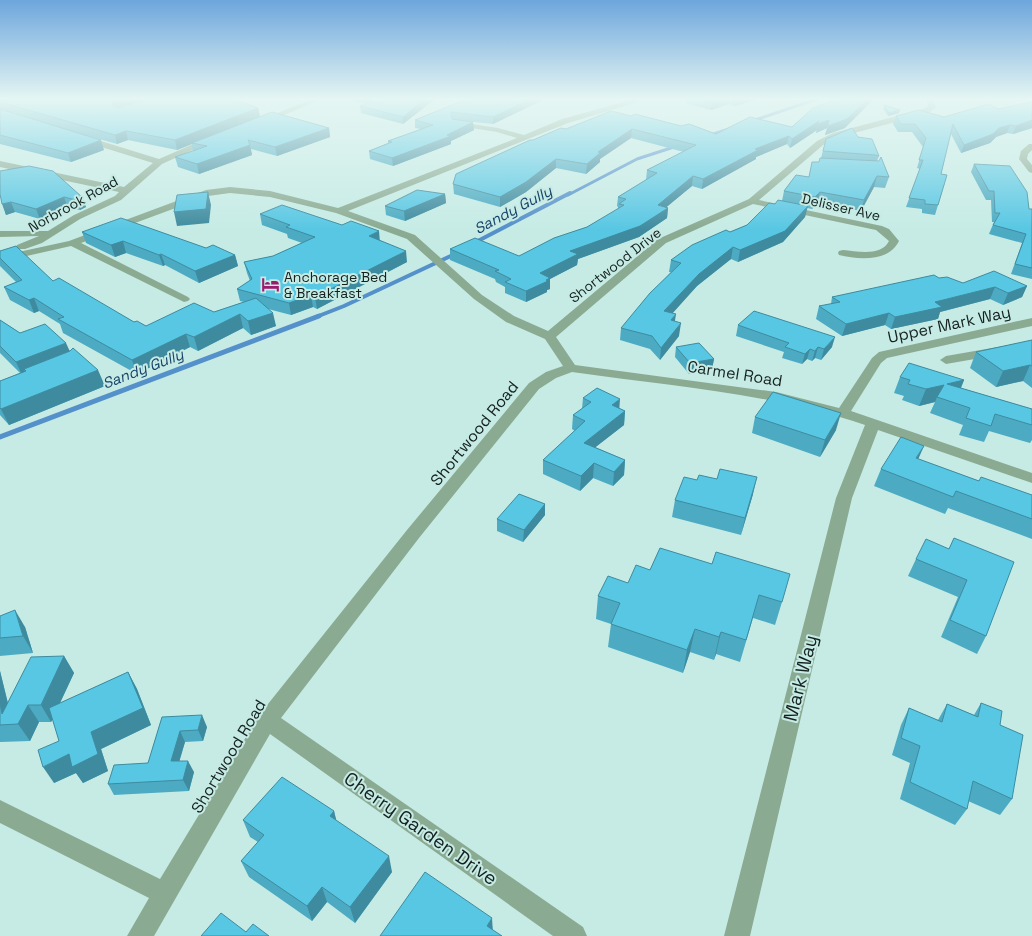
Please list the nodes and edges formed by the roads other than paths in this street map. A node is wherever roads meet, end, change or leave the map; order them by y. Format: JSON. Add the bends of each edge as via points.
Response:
{"nodes":[{"id":1,"x":97,"y":143,"type":"edge"},
{"id":2,"x":205,"y":143,"type":"edge"},
{"id":3,"x":512,"y":143,"type":"edge"},
{"id":4,"x":819,"y":143,"type":"edge"},
{"id":5,"x":1032,"y":146,"type":"edge"},
{"id":6,"x":159,"y":162,"type":"junction"},
{"id":7,"x":0,"y":164,"type":"edge"},
{"id":8,"x":1032,"y":170,"type":"edge"},
{"id":9,"x":128,"y":191,"type":"junction"},
{"id":10,"x":752,"y":201,"type":"junction"},
{"id":11,"x":339,"y":211,"type":"junction"},
{"id":12,"x":50,"y":233,"type":"junction"},
{"id":13,"x":0,"y":234,"type":"edge"},
{"id":14,"x":72,"y":243,"type":"junction"},
{"id":15,"x":0,"y":252,"type":"edge"},
{"id":16,"x":843,"y":253,"type":"dead end"},
{"id":17,"x":0,"y":259,"type":"edge"},
{"id":18,"x":184,"y":299,"type":"dead end"},
{"id":19,"x":1032,"y":322,"type":"edge"},
{"id":20,"x":549,"y":336,"type":"junction"},
{"id":21,"x":1032,"y":345,"type":"edge"},
{"id":22,"x":946,"y":360,"type":"dead end"},
{"id":23,"x":571,"y":368,"type":"junction"},
{"id":24,"x":843,"y":413,"type":"junction"},
{"id":25,"x":872,"y":424,"type":"junction"},
{"id":26,"x":1032,"y":478,"type":"edge"},
{"id":27,"x":267,"y":720,"type":"junction"},
{"id":28,"x":0,"y":811,"type":"edge"},
{"id":29,"x":166,"y":894,"type":"junction"},
{"id":30,"x":140,"y":936,"type":"edge"},
{"id":31,"x":574,"y":936,"type":"edge"},
{"id":32,"x":737,"y":936,"type":"edge"}],
"edges":[{"from":1,"to":6,"type":"street"},
{"from":2,"to":6,"type":"street","name":"Norbrook Road"},
{"from":3,"to":11,"type":"street"},
{"from":4,"to":10,"type":"street","name":"Shortwood Drive","via":[[802,162]]},
{"from":5,"to":8,"type":"street","via":[[1023,158]]},
{"from":6,"to":9,"type":"street","name":"Norbrook Road"},
{"from":7,"to":9,"type":"street"},
{"from":9,"to":12,"type":"street","name":"Norbrook Road"},
{"from":10,"to":16,"type":"street","name":"Delisser Ave","via":[[879,228],[894,241],[891,247],[876,255]]},
{"from":10,"to":20,"type":"street","name":"Shortwood Drive","via":[[662,241]]},
{"from":11,"to":14,"type":"street","via":[[270,194],[220,191],[192,197]]},
{"from":11,"to":20,"type":"street","via":[[411,237],[478,297],[510,319]]},
{"from":12,"to":13,"type":"street"},
{"from":12,"to":15,"type":"street","name":"Norbrook Road","via":[[26,246]]},
{"from":14,"to":17,"type":"street"},
{"from":14,"to":18,"type":"street"},
{"from":19,"to":24,"type":"street","name":"Upper Mark Way","via":[[882,355]]},
{"from":20,"to":23,"type":"street"},
{"from":21,"to":22,"type":"street"},
{"from":23,"to":24,"type":"street","name":"Carmel Road","via":[[776,396]]},
{"from":23,"to":27,"type":"street","name":"Shortwood Road","via":[[534,386]]},
{"from":24,"to":25,"type":"street","name":"Carmel Road"},
{"from":25,"to":26,"type":"street","name":"Carmel Road"},
{"from":25,"to":32,"type":"street","name":"Mark Way","via":[[868,442],[844,498]]},
{"from":27,"to":29,"type":"street","name":"Shortwood Road"},
{"from":27,"to":31,"type":"street","name":"Cherry Garden Drive"},
{"from":28,"to":29,"type":"street"},
{"from":29,"to":30,"type":"street","name":"Shortwood Road"}]}
